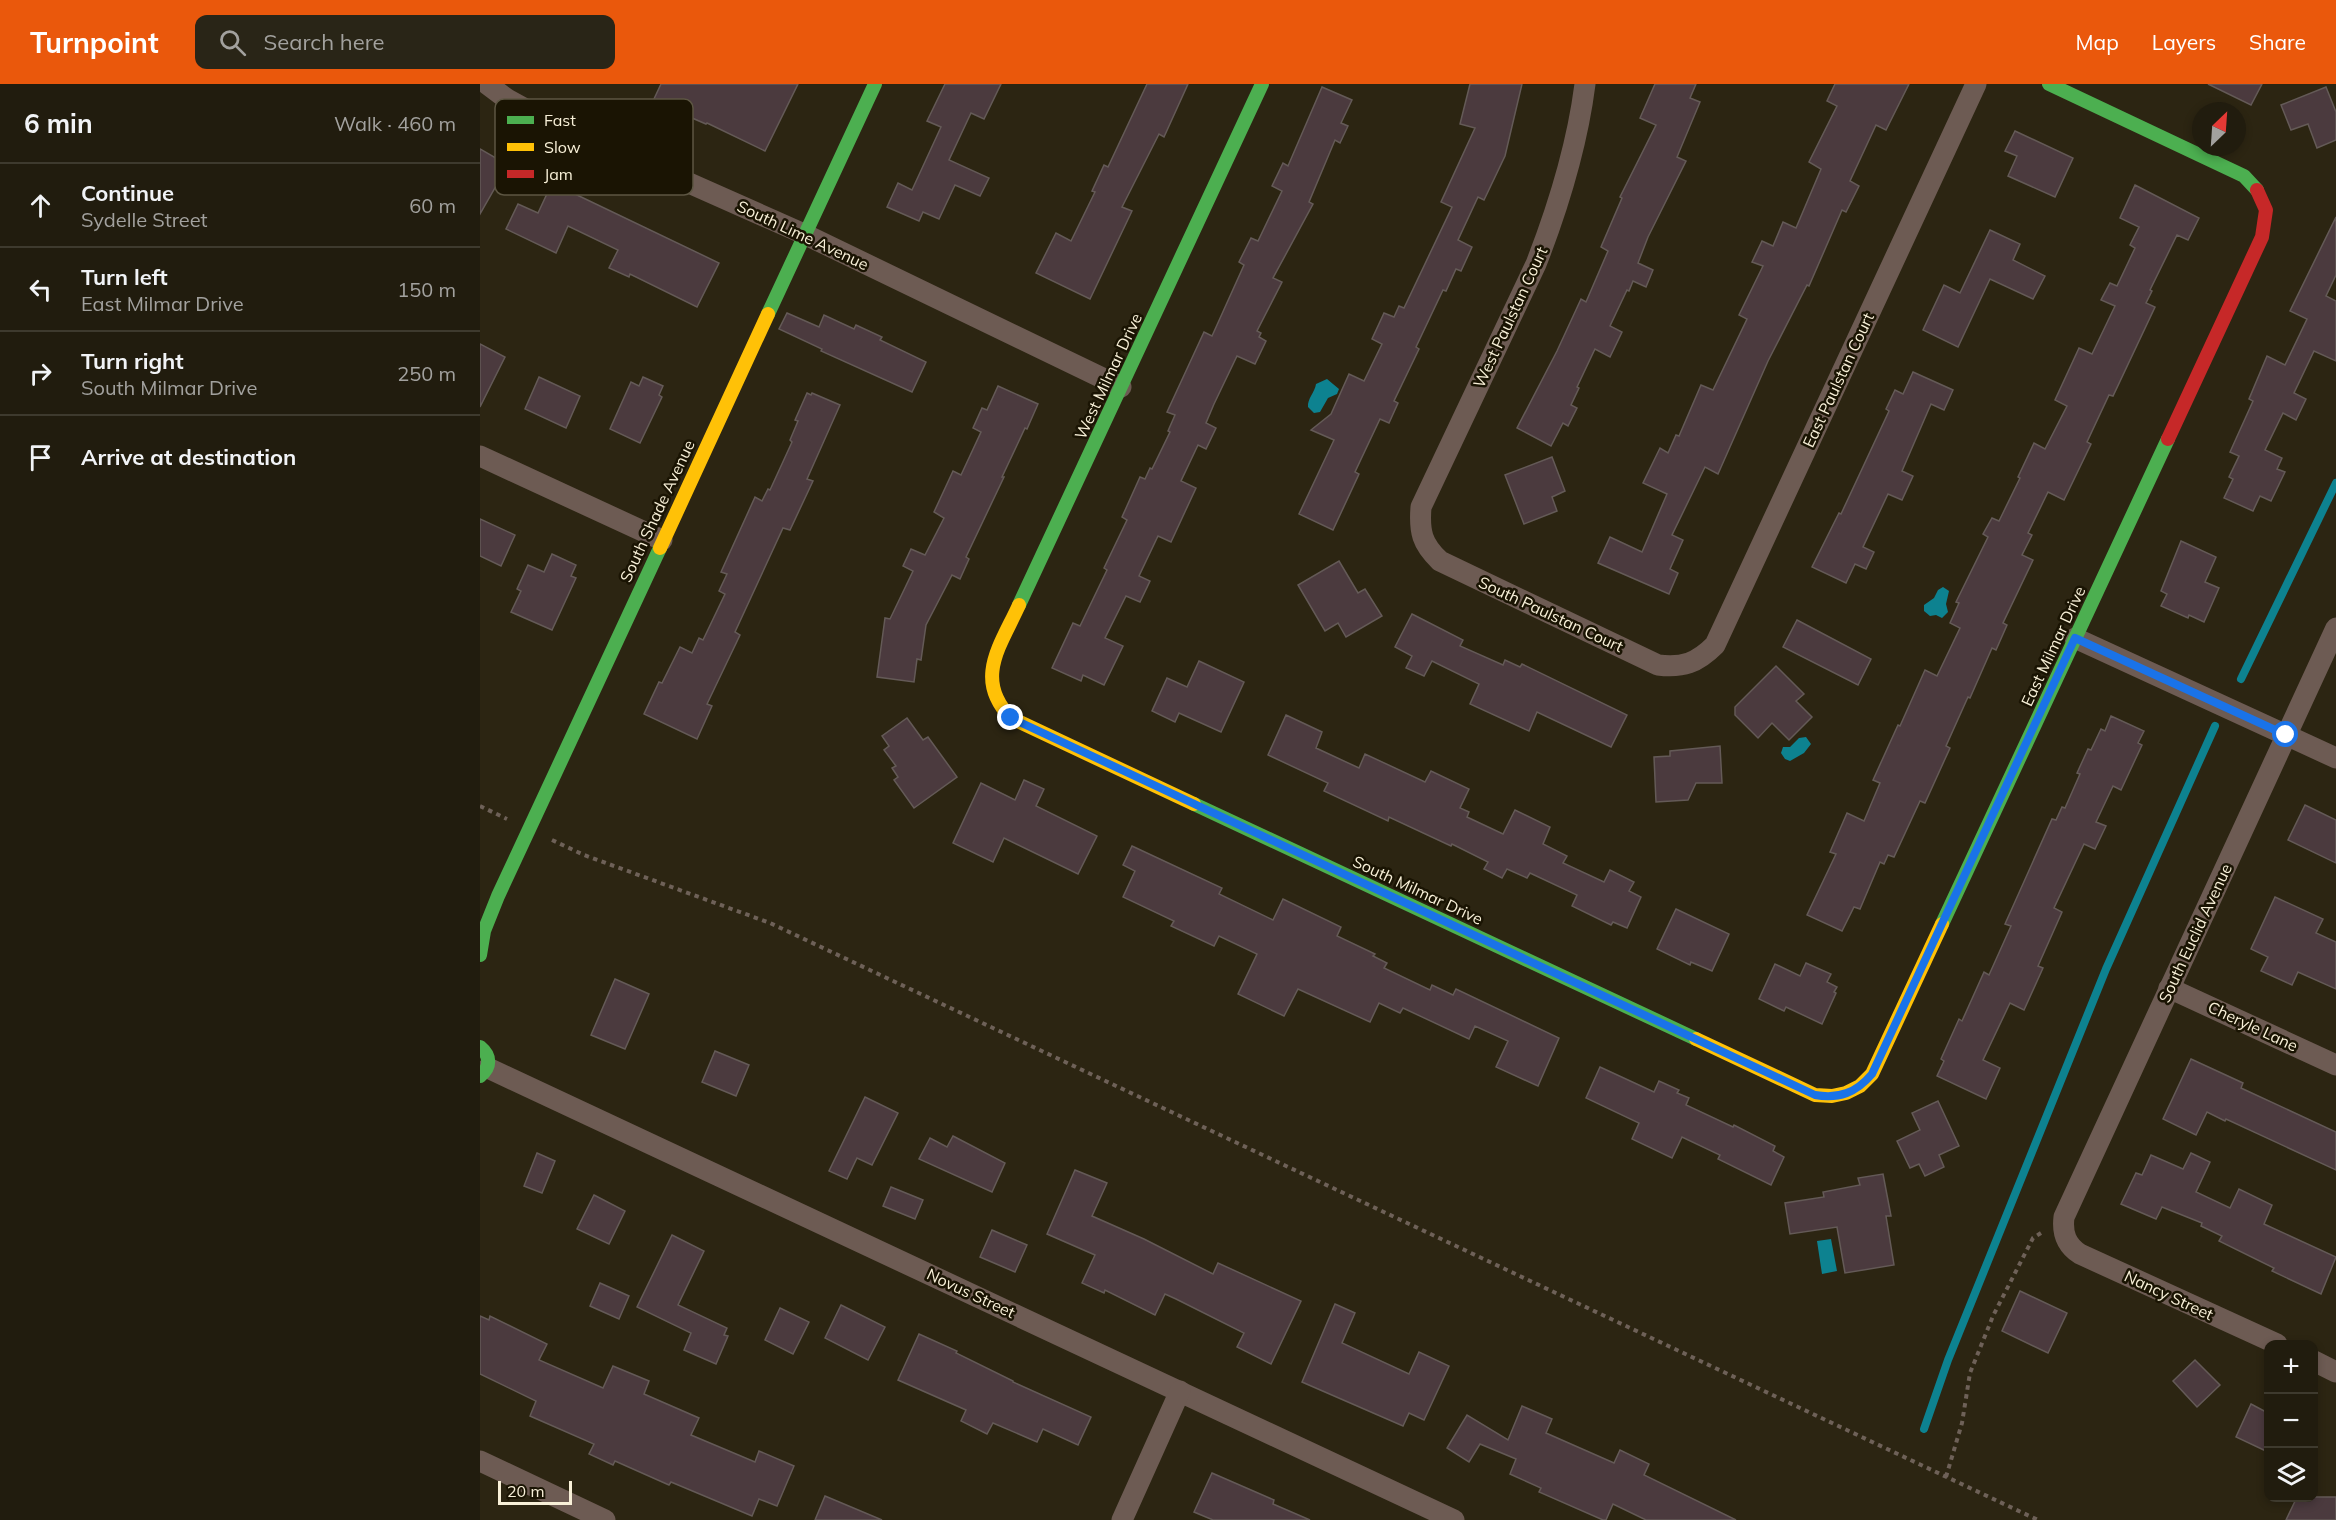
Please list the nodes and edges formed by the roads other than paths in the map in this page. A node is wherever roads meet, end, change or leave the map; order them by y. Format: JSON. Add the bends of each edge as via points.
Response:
{"nodes":[{"id":1,"x":487,"y":84,"type":"edge"},
{"id":2,"x":875,"y":84,"type":"edge"},
{"id":3,"x":1262,"y":84,"type":"edge"},
{"id":4,"x":1585,"y":84,"type":"edge"},
{"id":5,"x":1976,"y":84,"type":"edge"},
{"id":6,"x":2049,"y":84,"type":"edge"},
{"id":7,"x":507,"y":99,"type":"edge"},
{"id":8,"x":693,"y":185,"type":"edge"},
{"id":9,"x":804,"y":234,"type":"junction"},
{"id":10,"x":1120,"y":387,"type":"junction"},
{"id":11,"x":480,"y":456,"type":"edge"},
{"id":12,"x":662,"y":540,"type":"junction"},
{"id":13,"x":1424,"y":542,"type":"joint"},
{"id":14,"x":2336,"y":628,"type":"edge"},
{"id":15,"x":2075,"y":638,"type":"junction"},
{"id":16,"x":1688,"y":665,"type":"joint"},
{"id":17,"x":990,"y":684,"type":"joint"},
{"id":18,"x":2286,"y":735,"type":"junction"},
{"id":19,"x":2336,"y":758,"type":"edge"},
{"id":20,"x":480,"y":955,"type":"edge"},
{"id":21,"x":2169,"y":988,"type":"junction"},
{"id":22,"x":480,"y":1047,"type":"edge"},
{"id":23,"x":2336,"y":1065,"type":"edge"},
{"id":24,"x":484,"y":1072,"type":"edge"},
{"id":25,"x":1850,"y":1093,"type":"joint"},
{"id":26,"x":2066,"y":1239,"type":"joint"},
{"id":27,"x":2268,"y":1340,"type":"edge"},
{"id":28,"x":2318,"y":1363,"type":"edge"},
{"id":29,"x":2336,"y":1372,"type":"edge"},
{"id":30,"x":1180,"y":1391,"type":"junction"},
{"id":31,"x":480,"y":1461,"type":"edge"},
{"id":32,"x":605,"y":1520,"type":"edge"},
{"id":33,"x":1122,"y":1520,"type":"edge"},
{"id":34,"x":1454,"y":1520,"type":"edge"}],
"edges":[{"from":1,"to":7,"type":"street","name":"South Lime Avenue"},
{"from":2,"to":9,"type":"street","name":"South Shade Avenue"},
{"from":3,"to":10,"type":"street","name":"West Milmar Drive"},
{"from":4,"to":13,"type":"street","name":"West Paulstan Court","via":[[1568,173],[1552,223],[1421,507]]},
{"from":5,"to":16,"type":"street","name":"East Paulstan Court","via":[[1715,645]]},
{"from":6,"to":15,"type":"street","name":"East Milmar Drive","via":[[2244,176],[2257,187],[2265,204],[2267,222]]},
{"from":8,"to":9,"type":"street","name":"South Lime Avenue"},
{"from":9,"to":10,"type":"street","name":"South Lime Avenue"},
{"from":9,"to":12,"type":"street","name":"South Shade Avenue"},
{"from":10,"to":17,"type":"street","name":"West Milmar Drive","via":[[992,664]]},
{"from":11,"to":12,"type":"street"},
{"from":12,"to":20,"type":"street","name":"South Shade Avenue","via":[[498,896],[484,931]]},
{"from":13,"to":16,"type":"street","name":"South Paulstan Court","via":[[1440,561],[1658,665]]},
{"from":14,"to":18,"type":"street","name":"South Euclid Avenue"},
{"from":15,"to":18,"type":"street"},
{"from":15,"to":25,"type":"street","name":"East Milmar Drive","via":[[1872,1074]]},
{"from":17,"to":25,"type":"street","name":"South Milmar Drive","via":[[993,696],[1011,718],[1815,1095]]},
{"from":18,"to":19,"type":"street"},
{"from":18,"to":21,"type":"street","name":"South Euclid Avenue"},
{"from":21,"to":23,"type":"street","name":"Cheryle Lane"},
{"from":21,"to":26,"type":"street","name":"South Euclid Avenue","via":[[2064,1217]]},
{"from":22,"to":24,"type":"street","via":[[489,1058]]},
{"from":24,"to":30,"type":"street","name":"Novus Street"},
{"from":26,"to":27,"type":"street","name":"Nancy Street","via":[[2080,1254]]},
{"from":28,"to":29,"type":"street"},
{"from":30,"to":33,"type":"street"},
{"from":30,"to":34,"type":"street","name":"Novus Street"},
{"from":31,"to":32,"type":"street"}]}
